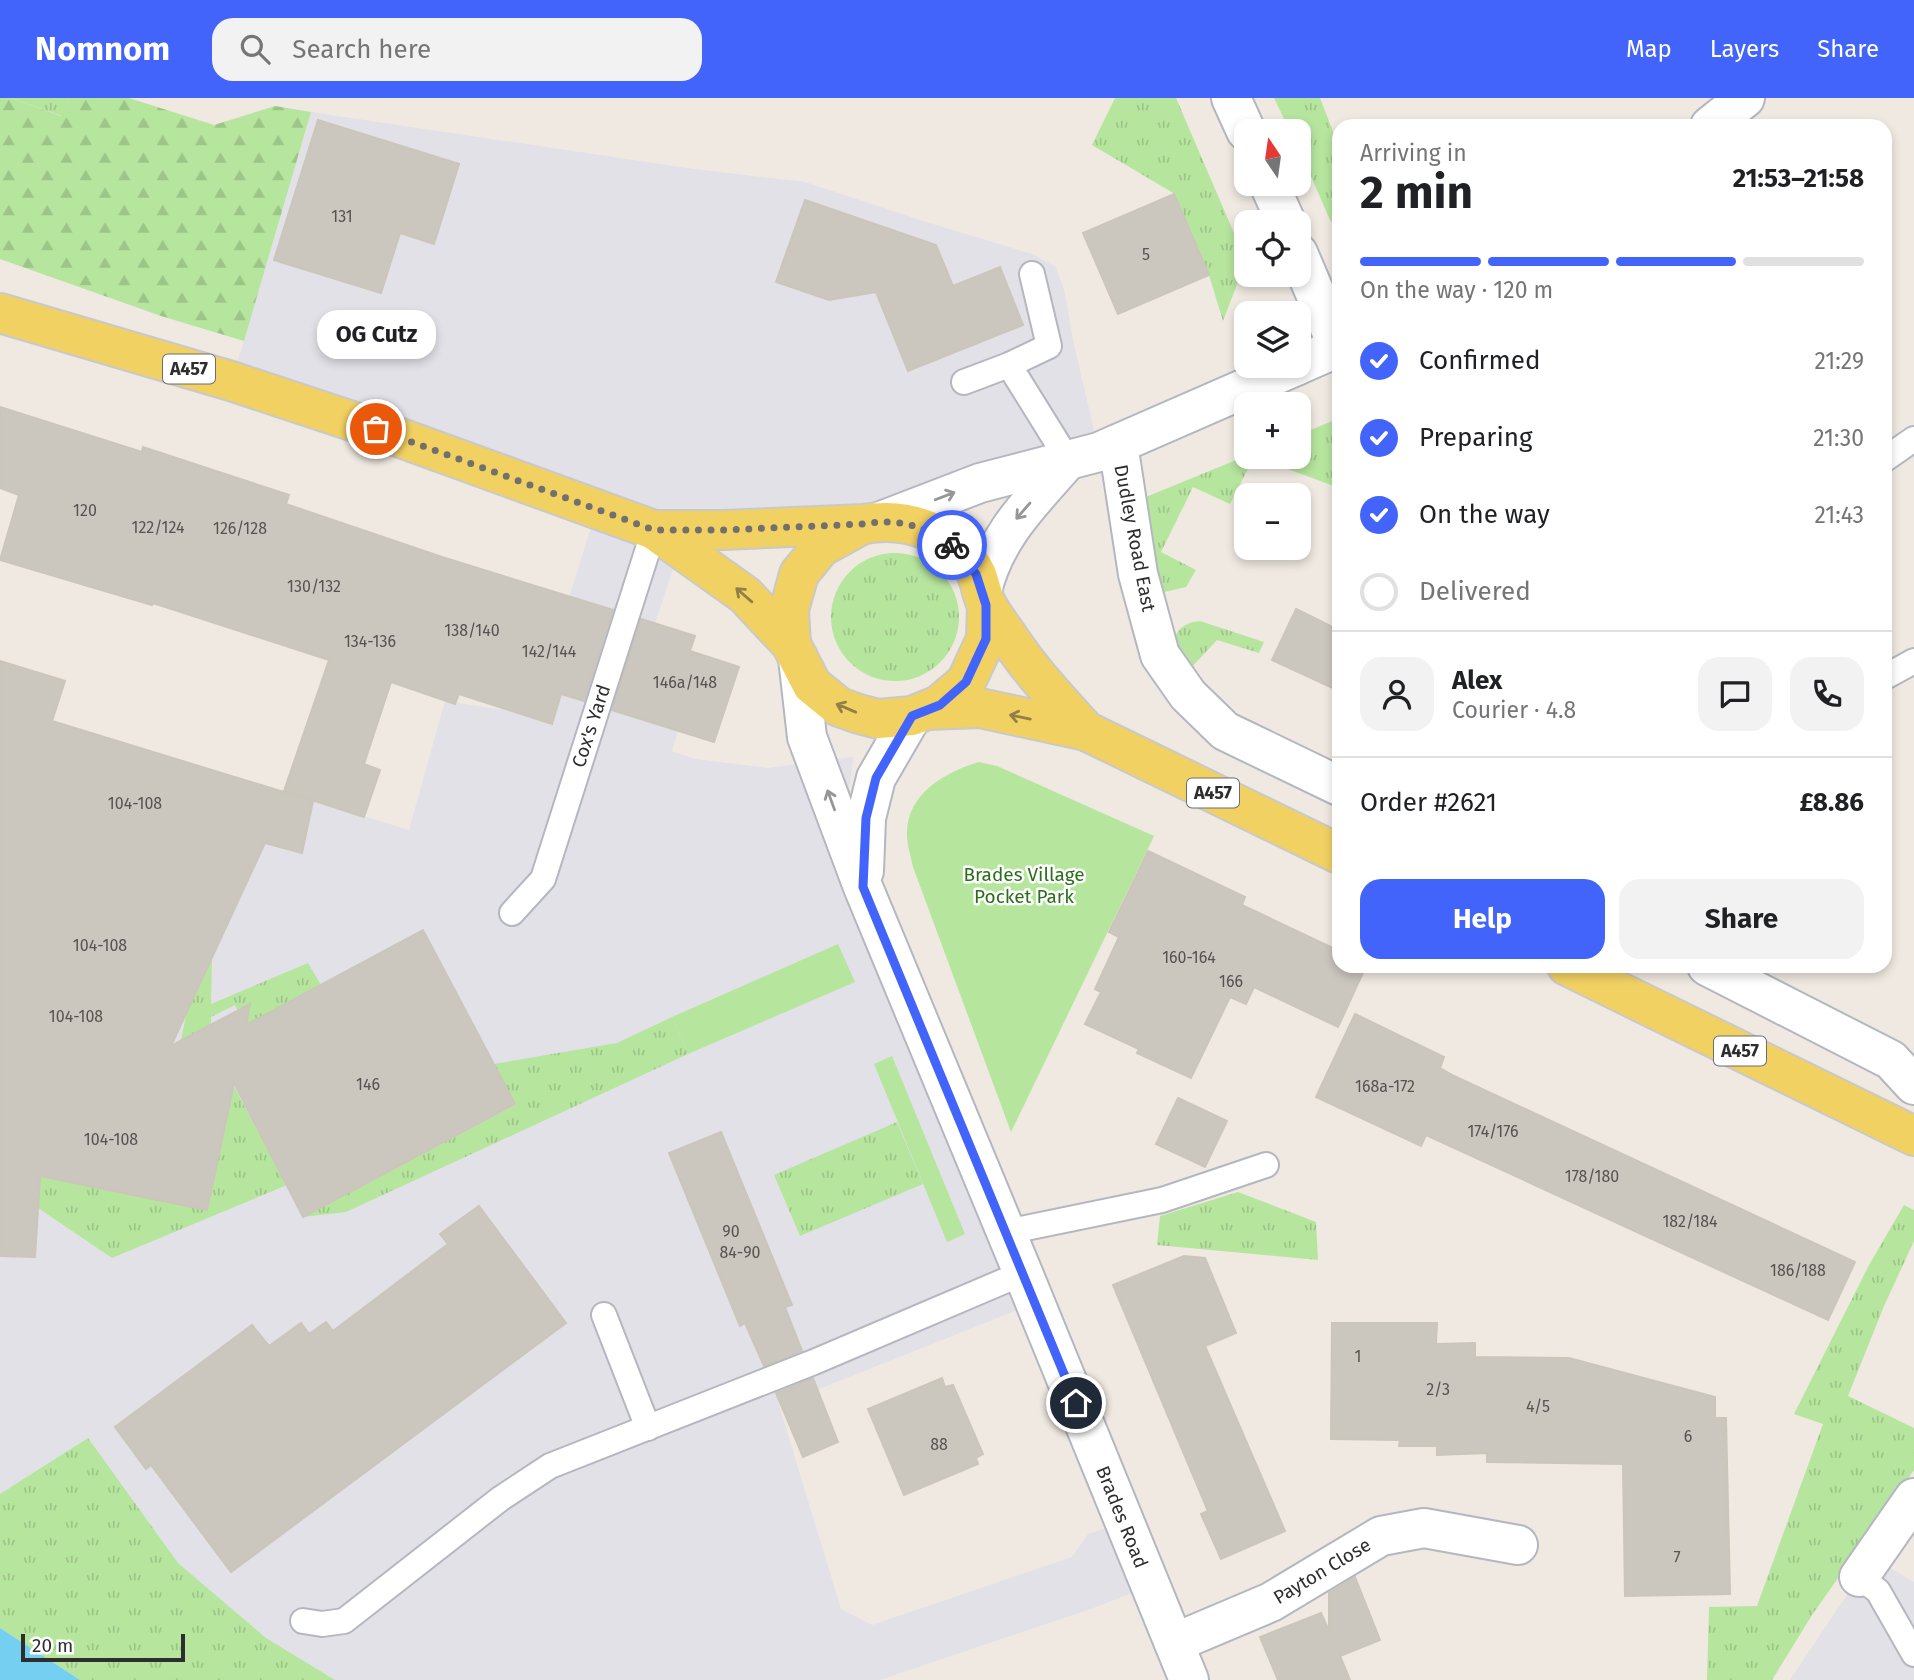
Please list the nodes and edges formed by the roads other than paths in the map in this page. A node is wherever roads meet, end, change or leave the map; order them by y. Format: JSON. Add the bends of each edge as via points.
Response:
{"nodes":[{"id":1,"x":1231,"y":98,"type":"edge"},
{"id":2,"x":1745,"y":98,"type":"edge"},
{"id":3,"x":1241,"y":119,"type":"edge"},
{"id":4,"x":1719,"y":119,"type":"edge"},
{"id":5,"x":1032,"y":274,"type":"dead end"},
{"id":6,"x":1311,"y":284,"type":"edge"},
{"id":7,"x":0,"y":313,"type":"edge"},
{"id":8,"x":1332,"y":333,"type":"edge"},
{"id":9,"x":1332,"y":350,"type":"edge"},
{"id":10,"x":1311,"y":359,"type":"edge"},
{"id":11,"x":1009,"y":365,"type":"junction"},
{"id":12,"x":1268,"y":378,"type":"edge"},
{"id":13,"x":964,"y":382,"type":"dead end"},
{"id":14,"x":1914,"y":439,"type":"edge"},
{"id":15,"x":1118,"y":444,"type":"junction"},
{"id":16,"x":1892,"y":454,"type":"edge"},
{"id":17,"x":1068,"y":460,"type":"junction"},
{"id":18,"x":872,"y":522,"type":"junction"},
{"id":19,"x":654,"y":530,"type":"junction"},
{"id":20,"x":984,"y":598,"type":"junction"},
{"id":21,"x":795,"y":651,"type":"junction"},
{"id":22,"x":1914,"y":661,"type":"edge"},
{"id":23,"x":1892,"y":673,"type":"edge"},
{"id":24,"x":920,"y":713,"type":"junction"},
{"id":25,"x":1086,"y":731,"type":"junction"},
{"id":26,"x":1332,"y":783,"type":"edge"},
{"id":27,"x":1332,"y":851,"type":"edge"},
{"id":28,"x":863,"y":887,"type":"junction"},
{"id":29,"x":512,"y":913,"type":"dead end"},
{"id":30,"x":1582,"y":973,"type":"edge"},
{"id":31,"x":1721,"y":973,"type":"edge"},
{"id":32,"x":1914,"y":1085,"type":"edge"},
{"id":33,"x":1908,"y":1122,"type":"edge"},
{"id":34,"x":1266,"y":1165,"type":"dead end"},
{"id":35,"x":1006,"y":1232,"type":"junction"},
{"id":36,"x":1023,"y":1273,"type":"junction"},
{"id":37,"x":604,"y":1315,"type":"dead end"},
{"id":38,"x":648,"y":1428,"type":"junction"},
{"id":39,"x":1914,"y":1498,"type":"edge"},
{"id":40,"x":1518,"y":1545,"type":"dead end"},
{"id":41,"x":1859,"y":1577,"type":"joint"},
{"id":42,"x":303,"y":1621,"type":"dead end"},
{"id":43,"x":1174,"y":1643,"type":"junction"},
{"id":44,"x":1914,"y":1654,"type":"edge"},
{"id":45,"x":1189,"y":1680,"type":"edge"}],
"edges":[{"from":1,"to":3,"type":"street"},
{"from":2,"to":4,"type":"street"},
{"from":5,"to":11,"type":"lane","via":[[1049,346]]},
{"from":6,"to":8,"type":"street"},
{"from":7,"to":19,"type":"main road","number":"A457","via":[[376,429]]},
{"from":9,"to":10,"type":"street"},
{"from":11,"to":13,"type":"lane"},
{"from":11,"to":17,"type":"lane"},
{"from":12,"to":15,"type":"street"},
{"from":14,"to":16,"type":"lane"},
{"from":15,"to":17,"type":"street"},
{"from":15,"to":26,"type":"street","name":"Dudley Road East","via":[[1138,574],[1160,654],[1188,695],[1225,731]]},
{"from":18,"to":17,"type":"street","one_way":true,"via":[[980,483]]},
{"from":17,"to":20,"type":"street","one_way":true,"via":[[1015,520],[993,554]]},
{"from":18,"to":19,"type":"main road","number":"A457"},
{"from":18,"to":20,"type":"main road","via":[[898,522],[931,531],[955,547],[976,574]]},
{"from":18,"to":21,"type":"main road","via":[[821,547],[799,575],[789,610]]},
{"from":21,"to":19,"type":"main road","number":"A457","one_way":true,"via":[[745,594]]},
{"from":19,"to":29,"type":"lane","name":"Cox's Yard","via":[[542,879]]},
{"from":20,"to":24,"type":"main road","via":[[986,639],[966,682],[940,705]]},
{"from":20,"to":25,"type":"main road","number":"A457","via":[[1031,670]]},
{"from":24,"to":21,"type":"main road","one_way":true,"via":[[877,719],[839,707],[812,685]]},
{"from":28,"to":21,"type":"street","name":"Brades Road","one_way":true,"via":[[807,737]]},
{"from":22,"to":23,"type":"lane"},
{"from":25,"to":24,"type":"main road","number":"A457","one_way":true,"via":[[981,708]]},
{"from":24,"to":28,"type":"street","name":"Brades Road","via":[[876,778],[866,818]]},
{"from":25,"to":27,"type":"main road","number":"A457"},
{"from":28,"to":35,"type":"street","name":"Brades Road"},
{"from":30,"to":33,"type":"main road","number":"A457"},
{"from":31,"to":32,"type":"street","via":[[1880,1053]]},
{"from":34,"to":35,"type":"lane","via":[[1162,1199]]},
{"from":35,"to":36,"type":"street","name":"Brades Road"},
{"from":36,"to":38,"type":"lane"},
{"from":36,"to":43,"type":"street","name":"Brades Road"},
{"from":37,"to":38,"type":"lane"},
{"from":38,"to":42,"type":"lane","via":[[550,1466],[500,1499],[344,1621]]},
{"from":39,"to":41,"type":"street"},
{"from":40,"to":43,"type":"street","name":"Payton Close","via":[[1424,1528],[1381,1536],[1271,1602]]},
{"from":41,"to":44,"type":"lane","via":[[1878,1591]]},
{"from":43,"to":45,"type":"street","name":"Brades Road"}]}
